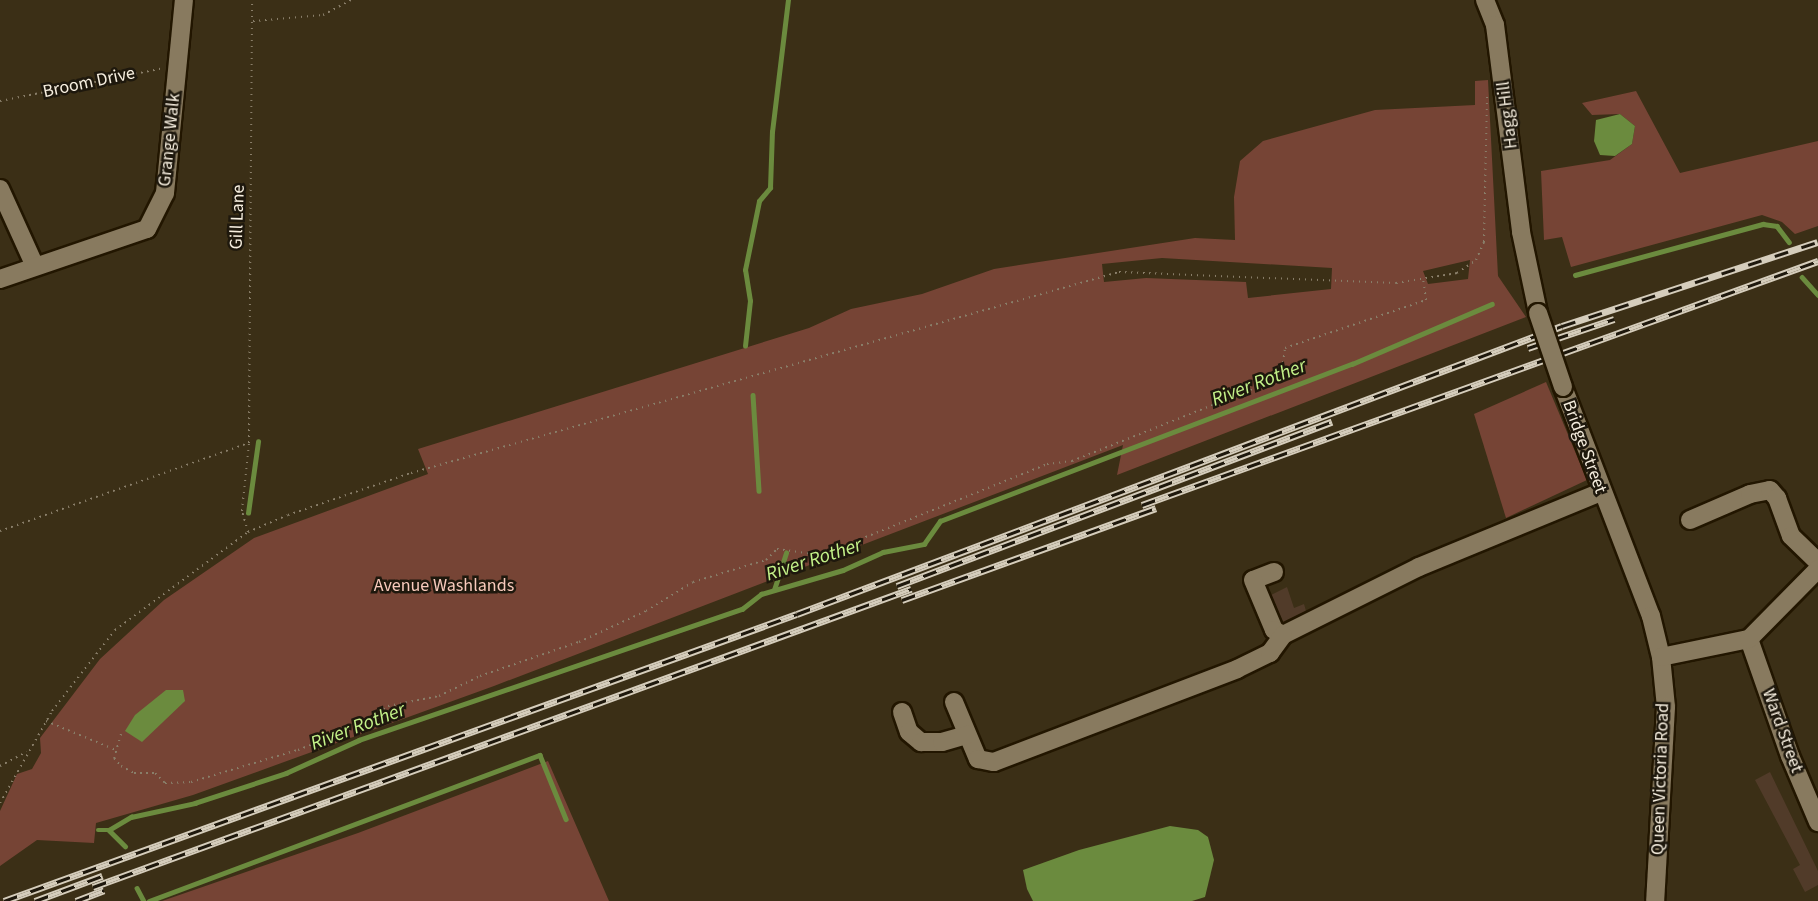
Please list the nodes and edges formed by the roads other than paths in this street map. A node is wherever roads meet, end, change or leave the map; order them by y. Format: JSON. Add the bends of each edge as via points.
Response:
{"nodes":[{"id":1,"x":184,"y":0,"type":"edge"},
{"id":2,"x":1485,"y":0,"type":"edge"},
{"id":3,"x":0,"y":189,"type":"edge"},
{"id":4,"x":1521,"y":232,"type":"joint"},
{"id":5,"x":35,"y":266,"type":"junction"},
{"id":6,"x":0,"y":279,"type":"edge"},
{"id":7,"x":1601,"y":492,"type":"junction"},
{"id":8,"x":1690,"y":520,"type":"dead end"},
{"id":9,"x":1818,"y":562,"type":"edge"},
{"id":10,"x":1818,"y":568,"type":"edge"},
{"id":11,"x":1274,"y":572,"type":"dead end"},
{"id":12,"x":1283,"y":635,"type":"junction"},
{"id":13,"x":1749,"y":639,"type":"junction"},
{"id":14,"x":1661,"y":657,"type":"junction"},
{"id":15,"x":954,"y":702,"type":"dead end"},
{"id":16,"x":902,"y":712,"type":"dead end"},
{"id":17,"x":967,"y":735,"type":"junction"},
{"id":18,"x":1818,"y":822,"type":"edge"},
{"id":19,"x":1655,"y":901,"type":"edge"}],
"edges":[{"from":1,"to":5,"type":"street","name":"Grange Walk","via":[[165,193],[147,230]]},
{"from":2,"to":4,"type":"street","name":"Hagg Hill","via":[[1496,25]]},
{"from":3,"to":5,"type":"street"},
{"from":4,"to":7,"type":"street","name":"Bridge Street","bridge":true,"via":[[1538,313]]},
{"from":5,"to":6,"type":"street","name":"Grange Walk"},
{"from":7,"to":12,"type":"street","via":[[1419,567]]},
{"from":7,"to":14,"type":"street","name":"Bridge Street","via":[[1652,616]]},
{"from":8,"to":9,"type":"street","via":[[1750,494],[1770,490],[1777,498],[1791,536]]},
{"from":10,"to":13,"type":"street"},
{"from":11,"to":12,"type":"street","via":[[1253,580],[1274,630]]},
{"from":12,"to":17,"type":"street","via":[[1270,653],[1237,669],[994,762],[978,759]]},
{"from":13,"to":14,"type":"street"},
{"from":13,"to":18,"type":"street","name":"Ward Street"},
{"from":14,"to":19,"type":"street","name":"Queen Victoria Road","via":[[1666,706]]},
{"from":15,"to":17,"type":"street"},
{"from":16,"to":17,"type":"street","via":[[909,732],[921,742],[942,742]]}]}
